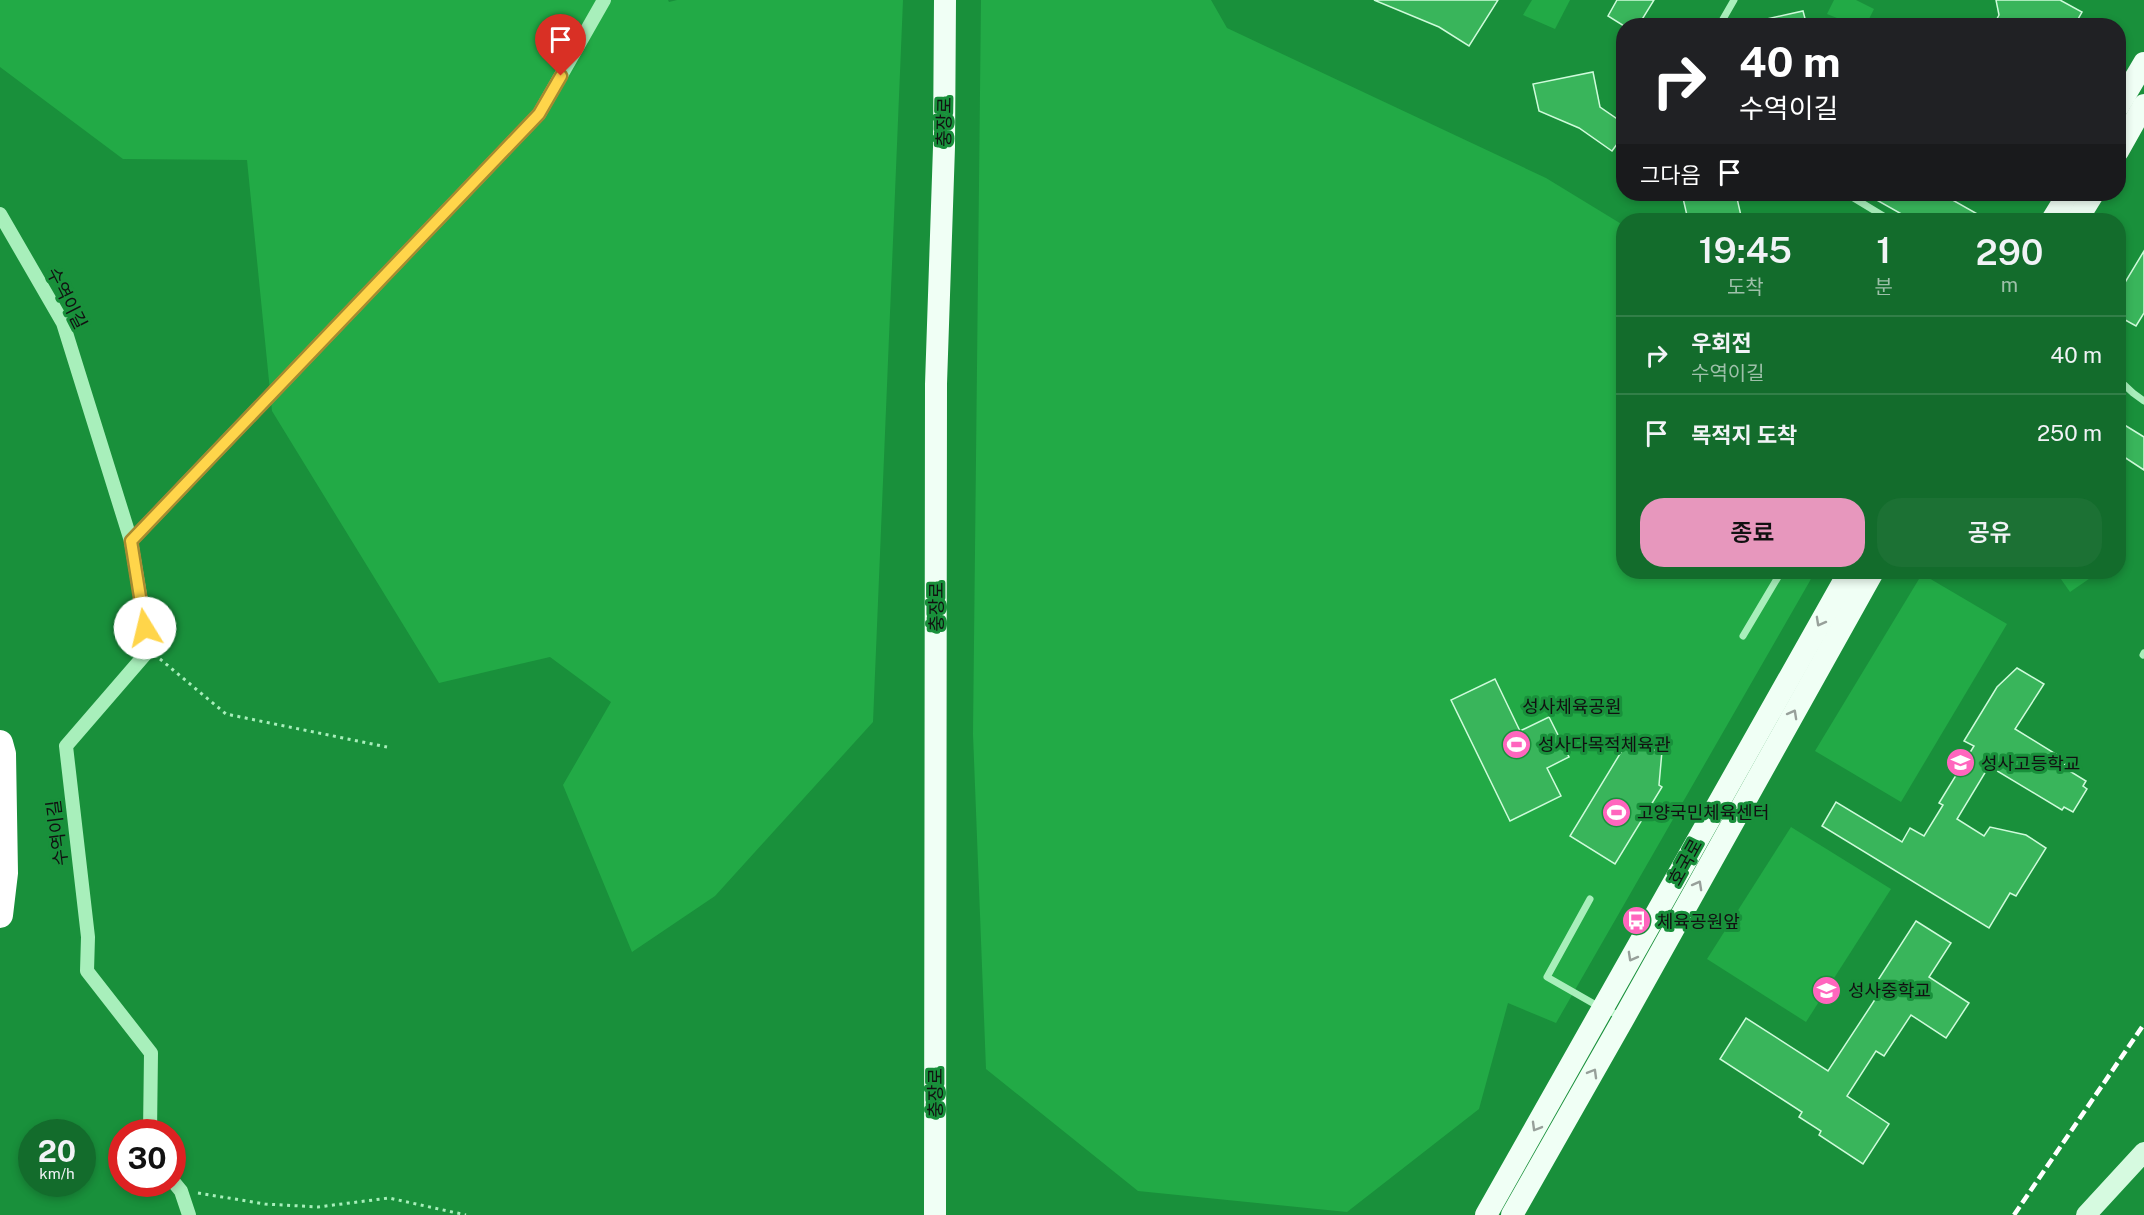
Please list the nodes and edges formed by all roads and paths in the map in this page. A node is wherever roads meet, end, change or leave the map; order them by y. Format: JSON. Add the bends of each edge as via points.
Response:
{"nodes":[{"id":1,"x":604,"y":0,"type":"edge"},
{"id":2,"x":945,"y":0,"type":"edge"},
{"id":3,"x":1734,"y":0,"type":"edge"},
{"id":4,"x":1724,"y":18,"type":"edge"},
{"id":5,"x":2144,"y":63,"type":"edge"},
{"id":6,"x":2126,"y":93,"type":"edge"},
{"id":7,"x":2144,"y":105,"type":"edge"},
{"id":8,"x":2126,"y":136,"type":"edge"},
{"id":9,"x":1859,"y":201,"type":"edge"},
{"id":10,"x":1878,"y":213,"type":"edge"},
{"id":11,"x":0,"y":214,"type":"edge"},
{"id":12,"x":2126,"y":386,"type":"edge"},
{"id":13,"x":2144,"y":401,"type":"edge"},
{"id":14,"x":131,"y":541,"type":"junction"},
{"id":15,"x":1777,"y":579,"type":"edge"},
{"id":16,"x":1845,"y":579,"type":"edge"},
{"id":17,"x":1869,"y":579,"type":"edge"},
{"id":18,"x":1743,"y":636,"type":"dead end"},
{"id":19,"x":149,"y":650,"type":"junction"},
{"id":20,"x":0,"y":743,"type":"edge"},
{"id":21,"x":387,"y":747,"type":"dead end"},
{"id":22,"x":1590,"y":899,"type":"dead end"},
{"id":23,"x":0,"y":915,"type":"edge"},
{"id":24,"x":1603,"y":1010,"type":"junction"},
{"id":25,"x":1625,"y":1016,"type":"junction"},
{"id":26,"x":150,"y":1119,"type":"edge"},
{"id":27,"x":2144,"y":1152,"type":"edge"},
{"id":28,"x":186,"y":1187,"type":"edge"},
{"id":29,"x":182,"y":1197,"type":"edge"},
{"id":30,"x":189,"y":1215,"type":"edge"},
{"id":31,"x":466,"y":1215,"type":"edge"},
{"id":32,"x":935,"y":1215,"type":"edge"},
{"id":33,"x":1486,"y":1215,"type":"edge"},
{"id":34,"x":1512,"y":1215,"type":"edge"},
{"id":35,"x":2086,"y":1215,"type":"edge"}],
"edges":[{"from":1,"to":14,"type":"street","via":[[539,114]]},
{"from":2,"to":32,"type":"main road","name":"충장로","via":[[936,384]]},
{"from":3,"to":4,"type":"lane"},
{"from":5,"to":6,"type":"main road"},
{"from":7,"to":8,"type":"main road"},
{"from":9,"to":10,"type":"lane"},
{"from":11,"to":14,"type":"street","name":"수역이길","via":[[63,323]]},
{"from":12,"to":13,"type":"lane"},
{"from":14,"to":19,"type":"street","name":"수역이길"},
{"from":15,"to":18,"type":"lane"},
{"from":16,"to":24,"type":"main road","name":"호국로","one_way":true},
{"from":25,"to":17,"type":"main road","name":"호국로","one_way":true},
{"from":19,"to":21,"type":"path","via":[[226,714]]},
{"from":19,"to":26,"type":"street","name":"수역이길","via":[[66,746],[88,937],[87,971],[151,1053]]},
{"from":20,"to":23,"type":"highway","via":[[5,873]]},
{"from":22,"to":24,"type":"lane","via":[[1547,977]]},
{"from":24,"to":25,"type":"lane"},
{"from":24,"to":33,"type":"main road","name":"호국로","one_way":true},
{"from":34,"to":25,"type":"main road","name":"호국로","one_way":true},
{"from":27,"to":35,"type":"main road"},
{"from":28,"to":31,"type":"path","via":[[265,1204],[318,1207],[390,1198]]},
{"from":29,"to":30,"type":"street"}]}
